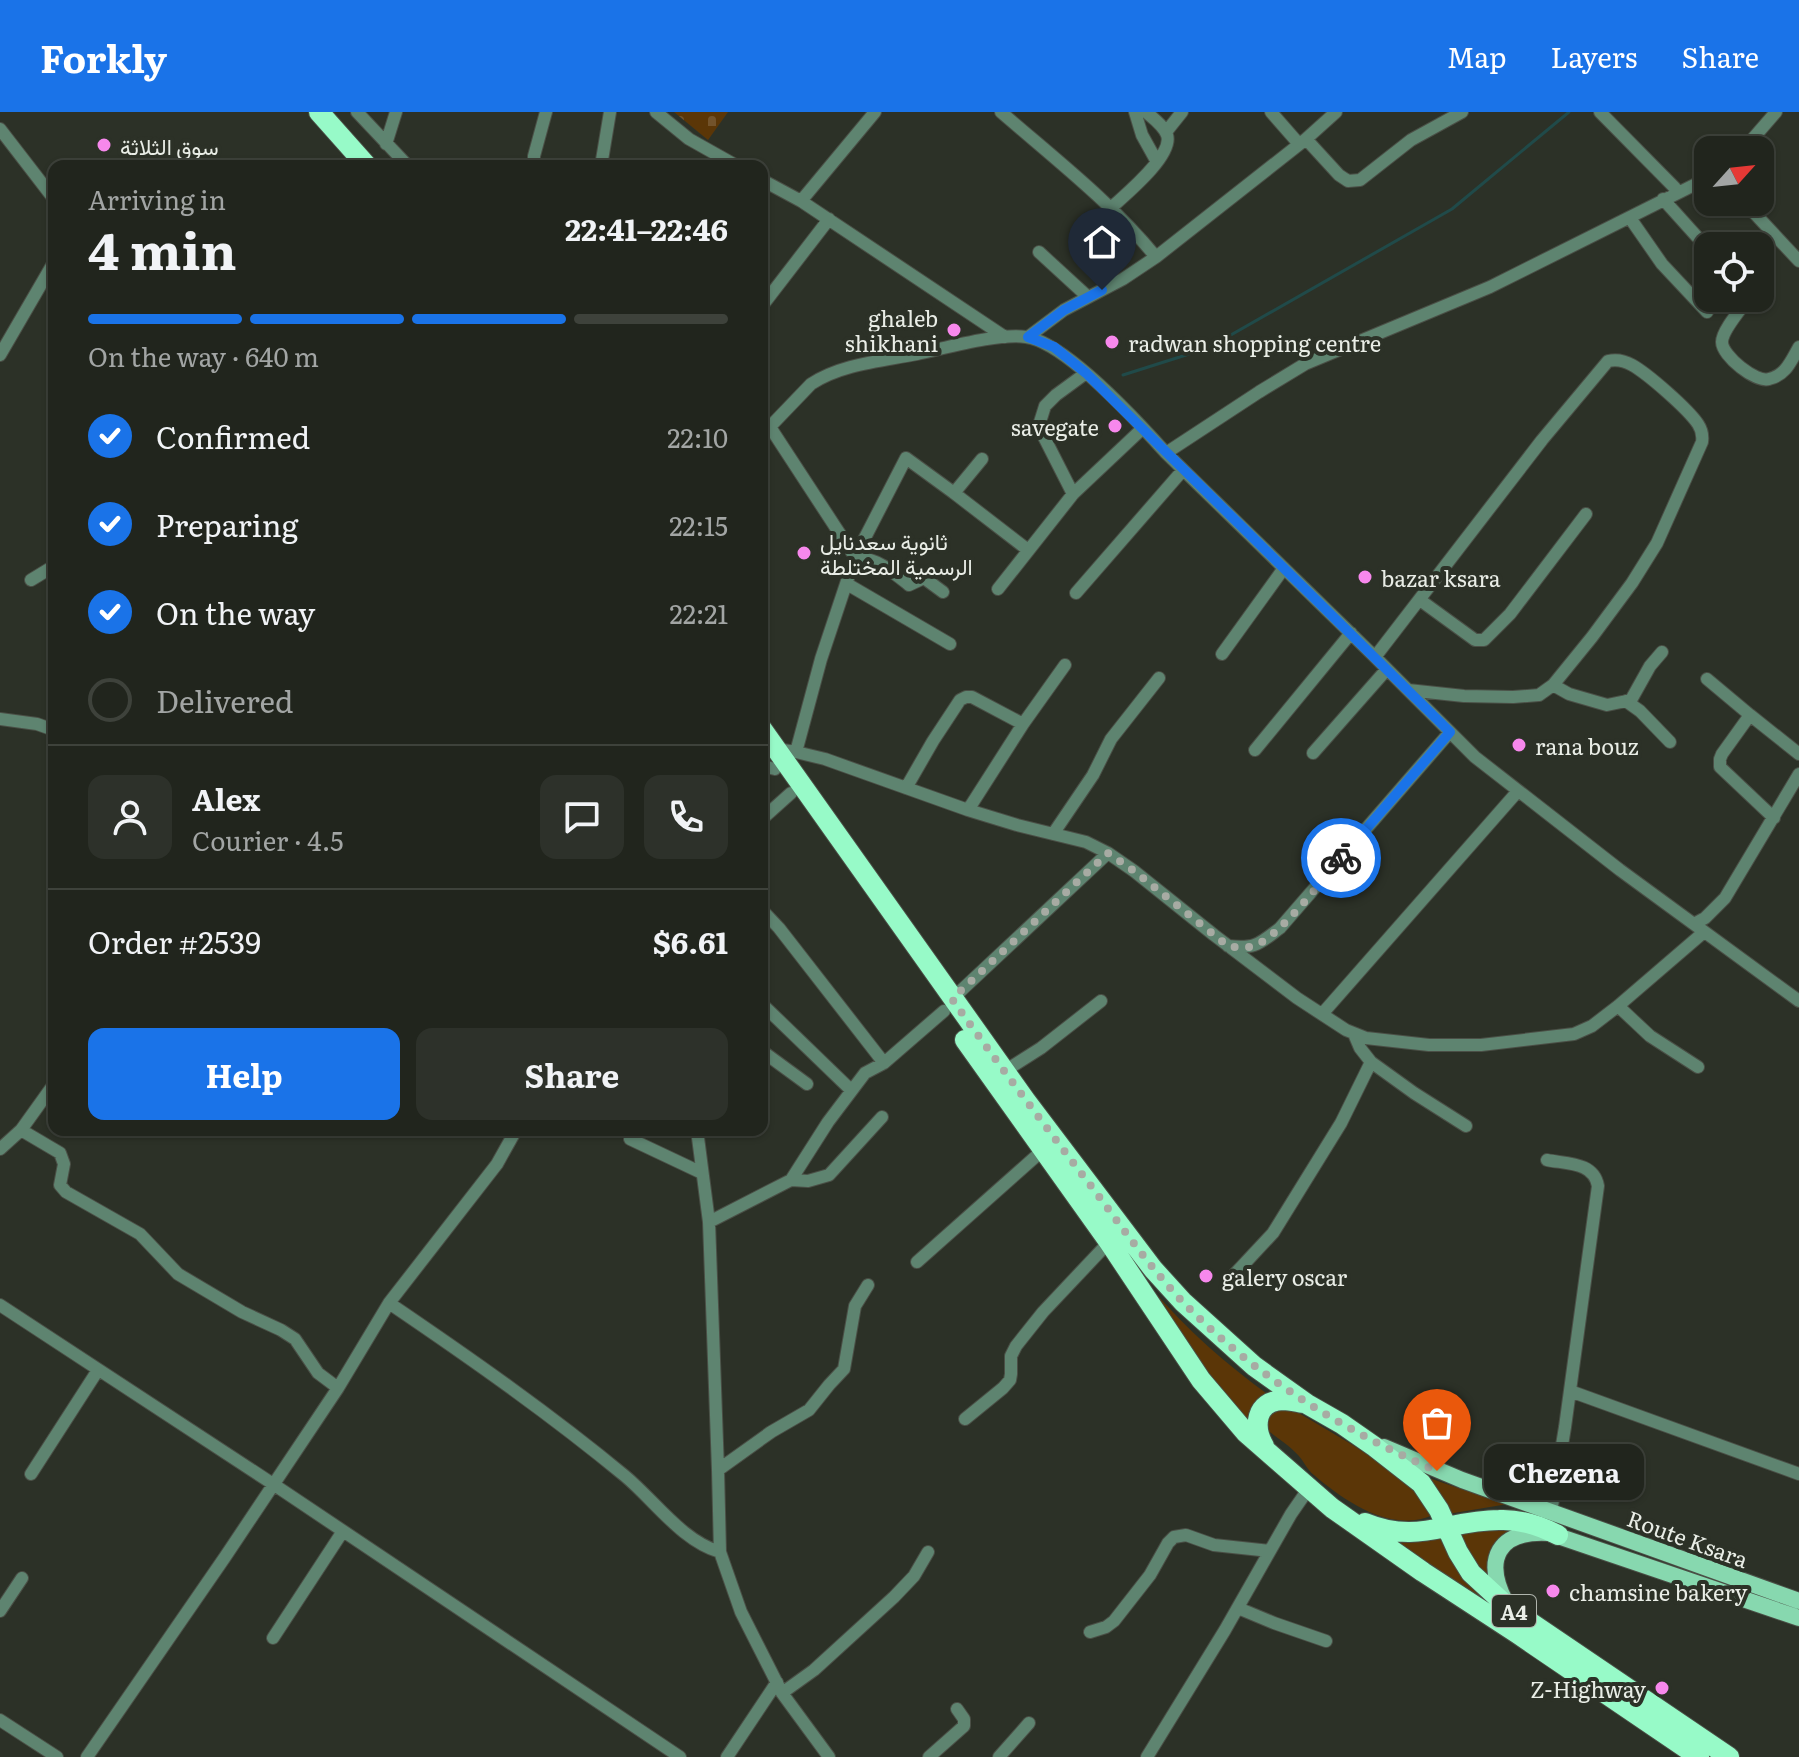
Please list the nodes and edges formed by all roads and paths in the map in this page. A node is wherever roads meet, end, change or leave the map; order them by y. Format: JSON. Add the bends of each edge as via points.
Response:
{"nodes":[{"id":1,"x":304,"y":112,"type":"edge"},
{"id":2,"x":319,"y":112,"type":"edge"},
{"id":3,"x":357,"y":112,"type":"edge"},
{"id":4,"x":396,"y":112,"type":"edge"},
{"id":5,"x":546,"y":112,"type":"edge"},
{"id":6,"x":610,"y":112,"type":"edge"},
{"id":7,"x":656,"y":112,"type":"edge"},
{"id":8,"x":875,"y":112,"type":"edge"},
{"id":9,"x":1001,"y":112,"type":"edge"},
{"id":10,"x":1135,"y":112,"type":"edge"},
{"id":11,"x":1146,"y":112,"type":"edge"},
{"id":12,"x":1182,"y":112,"type":"edge"},
{"id":13,"x":1271,"y":112,"type":"edge"},
{"id":14,"x":1336,"y":112,"type":"edge"},
{"id":15,"x":1462,"y":112,"type":"edge"},
{"id":16,"x":1600,"y":112,"type":"edge"},
{"id":17,"x":1776,"y":112,"type":"edge"},
{"id":18,"x":0,"y":129,"type":"edge"},
{"id":19,"x":1166,"y":132,"type":"junction"},
{"id":20,"x":1755,"y":136,"type":"edge"},
{"id":21,"x":1302,"y":142,"type":"junction"},
{"id":22,"x":386,"y":144,"type":"junction"},
{"id":23,"x":346,"y":160,"type":"edge"},
{"id":24,"x":362,"y":160,"type":"edge"},
{"id":25,"x":402,"y":160,"type":"edge"},
{"id":26,"x":534,"y":160,"type":"edge"},
{"id":27,"x":602,"y":160,"type":"edge"},
{"id":28,"x":726,"y":160,"type":"edge"},
{"id":29,"x":1157,"y":162,"type":"junction"},
{"id":30,"x":768,"y":183,"type":"edge"},
{"id":31,"x":1694,"y":185,"type":"edge"},
{"id":32,"x":48,"y":191,"type":"edge"},
{"id":33,"x":1669,"y":197,"type":"junction"},
{"id":34,"x":801,"y":201,"type":"junction"},
{"id":35,"x":1112,"y":207,"type":"junction"},
{"id":36,"x":1757,"y":216,"type":"edge"},
{"id":37,"x":1630,"y":218,"type":"junction"},
{"id":38,"x":829,"y":219,"type":"junction"},
{"id":39,"x":1695,"y":232,"type":"edge"},
{"id":40,"x":1039,"y":252,"type":"dead end"},
{"id":41,"x":1156,"y":257,"type":"junction"},
{"id":42,"x":1799,"y":261,"type":"edge"},
{"id":43,"x":48,"y":272,"type":"edge"},
{"id":44,"x":1088,"y":297,"type":"junction"},
{"id":45,"x":768,"y":298,"type":"edge"},
{"id":46,"x":1694,"y":298,"type":"edge"},
{"id":47,"x":1739,"y":312,"type":"edge"},
{"id":48,"x":971,"y":315,"type":"junction"},
{"id":49,"x":1005,"y":337,"type":"junction"},
{"id":50,"x":1028,"y":337,"type":"junction"},
{"id":51,"x":973,"y":343,"type":"junction"},
{"id":52,"x":1799,"y":347,"type":"edge"},
{"id":53,"x":0,"y":355,"type":"edge"},
{"id":54,"x":1086,"y":373,"type":"junction"},
{"id":55,"x":1143,"y":428,"type":"junction"},
{"id":56,"x":768,"y":429,"type":"edge"},
{"id":57,"x":768,"y":434,"type":"edge"},
{"id":58,"x":1166,"y":453,"type":"junction"},
{"id":59,"x":982,"y":459,"type":"dead end"},
{"id":60,"x":1183,"y":470,"type":"junction"},
{"id":61,"x":954,"y":493,"type":"junction"},
{"id":62,"x":1073,"y":494,"type":"junction"},
{"id":63,"x":1586,"y":514,"type":"dead end"},
{"id":64,"x":1028,"y":550,"type":"junction"},
{"id":65,"x":855,"y":557,"type":"junction"},
{"id":66,"x":1284,"y":568,"type":"junction"},
{"id":67,"x":48,"y":570,"type":"edge"},
{"id":68,"x":31,"y":580,"type":"dead end"},
{"id":69,"x":847,"y":584,"type":"junction"},
{"id":70,"x":998,"y":589,"type":"dead end"},
{"id":71,"x":943,"y":592,"type":"dead end"},
{"id":72,"x":1076,"y":593,"type":"dead end"},
{"id":73,"x":1420,"y":600,"type":"junction"},
{"id":74,"x":1351,"y":633,"type":"junction"},
{"id":75,"x":950,"y":644,"type":"dead end"},
{"id":76,"x":1662,"y":652,"type":"dead end"},
{"id":77,"x":1222,"y":654,"type":"dead end"},
{"id":78,"x":1375,"y":657,"type":"junction"},
{"id":79,"x":1065,"y":665,"type":"dead end"},
{"id":80,"x":1387,"y":669,"type":"junction"},
{"id":81,"x":1159,"y":678,"type":"dead end"},
{"id":82,"x":1707,"y":679,"type":"dead end"},
{"id":83,"x":1553,"y":685,"type":"junction"},
{"id":84,"x":1408,"y":690,"type":"junction"},
{"id":85,"x":1626,"y":701,"type":"junction"},
{"id":86,"x":1750,"y":715,"type":"junction"},
{"id":87,"x":0,"y":719,"type":"edge"},
{"id":88,"x":1023,"y":724,"type":"junction"},
{"id":89,"x":48,"y":725,"type":"edge"},
{"id":90,"x":1450,"y":732,"type":"junction"},
{"id":91,"x":1670,"y":742,"type":"dead end"},
{"id":92,"x":1255,"y":750,"type":"dead end"},
{"id":93,"x":1313,"y":753,"type":"dead end"},
{"id":94,"x":1799,"y":754,"type":"edge"},
{"id":95,"x":774,"y":757,"type":"edge"},
{"id":96,"x":1799,"y":774,"type":"edge"},
{"id":97,"x":906,"y":788,"type":"junction"},
{"id":98,"x":1518,"y":791,"type":"junction"},
{"id":99,"x":791,"y":793,"type":"junction"},
{"id":100,"x":968,"y":810,"type":"junction"},
{"id":101,"x":768,"y":814,"type":"edge"},
{"id":102,"x":1774,"y":818,"type":"junction"},
{"id":103,"x":1053,"y":834,"type":"junction"},
{"id":104,"x":1108,"y":853,"type":"junction"},
{"id":105,"x":768,"y":916,"type":"edge"},
{"id":106,"x":1699,"y":928,"type":"junction"},
{"id":107,"x":1228,"y":946,"type":"junction"},
{"id":108,"x":1101,"y":1001,"type":"dead end"},
{"id":109,"x":1799,"y":1001,"type":"edge"},
{"id":110,"x":948,"y":1005,"type":"junction"},
{"id":111,"x":1618,"y":1006,"type":"junction"},
{"id":112,"x":768,"y":1010,"type":"edge"},
{"id":113,"x":1322,"y":1014,"type":"junction"},
{"id":114,"x":1354,"y":1034,"type":"junction"},
{"id":115,"x":768,"y":1055,"type":"edge"},
{"id":116,"x":1371,"y":1062,"type":"junction"},
{"id":117,"x":884,"y":1063,"type":"junction"},
{"id":118,"x":1698,"y":1067,"type":"dead end"},
{"id":119,"x":998,"y":1075,"type":"junction"},
{"id":120,"x":807,"y":1084,"type":"dead end"},
{"id":121,"x":851,"y":1090,"type":"junction"},
{"id":122,"x":48,"y":1092,"type":"edge"},
{"id":123,"x":882,"y":1117,"type":"dead end"},
{"id":124,"x":1466,"y":1126,"type":"dead end"},
{"id":125,"x":21,"y":1130,"type":"junction"},
{"id":126,"x":513,"y":1136,"type":"edge"},
{"id":127,"x":698,"y":1136,"type":"edge"},
{"id":128,"x":630,"y":1139,"type":"dead end"},
{"id":129,"x":0,"y":1149,"type":"edge"},
{"id":130,"x":1043,"y":1150,"type":"junction"},
{"id":131,"x":1547,"y":1160,"type":"dead end"},
{"id":132,"x":702,"y":1173,"type":"junction"},
{"id":133,"x":791,"y":1180,"type":"junction"},
{"id":134,"x":709,"y":1222,"type":"junction"},
{"id":135,"x":1109,"y":1242,"type":"junction"},
{"id":136,"x":917,"y":1262,"type":"dead end"},
{"id":137,"x":1231,"y":1278,"type":"dead end"},
{"id":138,"x":868,"y":1285,"type":"dead end"},
{"id":139,"x":389,"y":1303,"type":"junction"},
{"id":140,"x":0,"y":1305,"type":"edge"},
{"id":141,"x":98,"y":1370,"type":"junction"},
{"id":142,"x":338,"y":1388,"type":"junction"},
{"id":143,"x":1570,"y":1391,"type":"junction"},
{"id":144,"x":1307,"y":1404,"type":"junction"},
{"id":145,"x":965,"y":1419,"type":"dead end"},
{"id":146,"x":1342,"y":1424,"type":"junction"},
{"id":147,"x":1268,"y":1453,"type":"junction"},
{"id":148,"x":718,"y":1470,"type":"junction"},
{"id":149,"x":31,"y":1474,"type":"dead end"},
{"id":150,"x":1799,"y":1474,"type":"edge"},
{"id":151,"x":273,"y":1484,"type":"junction"},
{"id":152,"x":1309,"y":1488,"type":"junction"},
{"id":153,"x":1332,"y":1508,"type":"junction"},
{"id":154,"x":1551,"y":1512,"type":"junction"},
{"id":155,"x":1448,"y":1527,"type":"junction"},
{"id":156,"x":343,"y":1531,"type":"junction"},
{"id":157,"x":1558,"y":1535,"type":"junction"},
{"id":158,"x":1270,"y":1551,"type":"junction"},
{"id":159,"x":720,"y":1552,"type":"junction"},
{"id":160,"x":928,"y":1552,"type":"dead end"},
{"id":161,"x":22,"y":1578,"type":"dead end"},
{"id":162,"x":1799,"y":1601,"type":"edge"},
{"id":163,"x":1238,"y":1608,"type":"junction"},
{"id":164,"x":1509,"y":1608,"type":"junction"},
{"id":165,"x":0,"y":1611,"type":"edge"},
{"id":166,"x":1799,"y":1618,"type":"edge"},
{"id":167,"x":1090,"y":1632,"type":"dead end"},
{"id":168,"x":273,"y":1638,"type":"dead end"},
{"id":169,"x":1326,"y":1641,"type":"dead end"},
{"id":170,"x":780,"y":1687,"type":"junction"},
{"id":171,"x":957,"y":1709,"type":"dead end"},
{"id":172,"x":0,"y":1720,"type":"edge"},
{"id":173,"x":1029,"y":1723,"type":"dead end"},
{"id":174,"x":823,"y":1754,"type":"edge"},
{"id":175,"x":57,"y":1757,"type":"edge"},
{"id":176,"x":87,"y":1757,"type":"edge"},
{"id":177,"x":680,"y":1757,"type":"edge"},
{"id":178,"x":727,"y":1757,"type":"edge"},
{"id":179,"x":929,"y":1757,"type":"edge"},
{"id":180,"x":999,"y":1757,"type":"edge"},
{"id":181,"x":1147,"y":1757,"type":"edge"},
{"id":182,"x":1699,"y":1757,"type":"edge"},
{"id":183,"x":1729,"y":1757,"type":"edge"}],
"edges":[{"from":1,"to":23,"type":"highway"},
{"from":2,"to":24,"type":"highway"},
{"from":3,"to":22,"type":"street"},
{"from":4,"to":22,"type":"street"},
{"from":5,"to":26,"type":"street"},
{"from":6,"to":27,"type":"street"},
{"from":7,"to":28,"type":"street"},
{"from":8,"to":34,"type":"street"},
{"from":9,"to":35,"type":"street"},
{"from":10,"to":29,"type":"street"},
{"from":11,"to":19,"type":"street"},
{"from":12,"to":19,"type":"street"},
{"from":13,"to":21,"type":"street"},
{"from":14,"to":21,"type":"street"},
{"from":15,"to":21,"type":"street","via":[[1411,140],[1355,181],[1344,179]]},
{"from":16,"to":33,"type":"street","via":[[1675,188]]},
{"from":17,"to":20,"type":"street"},
{"from":18,"to":32,"type":"street"},
{"from":19,"to":29,"type":"street","via":[[1168,142]]},
{"from":21,"to":41,"type":"street"},
{"from":22,"to":25,"type":"street"},
{"from":29,"to":35,"type":"street"},
{"from":30,"to":34,"type":"street"},
{"from":31,"to":33,"type":"street"},
{"from":33,"to":37,"type":"street"},
{"from":33,"to":39,"type":"street"},
{"from":34,"to":38,"type":"street"},
{"from":35,"to":41,"type":"street"},
{"from":36,"to":42,"type":"street"},
{"from":37,"to":46,"type":"street"},
{"from":37,"to":58,"type":"street","via":[[1490,287],[1305,364]]},
{"from":38,"to":45,"type":"street"},
{"from":38,"to":48,"type":"street"},
{"from":40,"to":44,"type":"street"},
{"from":41,"to":44,"type":"street"},
{"from":43,"to":53,"type":"street"},
{"from":44,"to":50,"type":"street"},
{"from":47,"to":52,"type":"street","via":[[1722,342],[1728,357],[1758,379],[1768,380],[1788,368]]},
{"from":48,"to":49,"type":"street"},
{"from":48,"to":51,"type":"street"},
{"from":49,"to":50,"type":"street"},
{"from":49,"to":51,"type":"street"},
{"from":50,"to":54,"type":"street","via":[[1054,347]]},
{"from":51,"to":56,"type":"street","via":[[819,379]]},
{"from":54,"to":55,"type":"street"},
{"from":54,"to":62,"type":"street","via":[[1045,406],[1040,422]]},
{"from":55,"to":58,"type":"street"},
{"from":55,"to":62,"type":"street"},
{"from":57,"to":65,"type":"street"},
{"from":58,"to":60,"type":"street"},
{"from":59,"to":61,"type":"street"},
{"from":60,"to":66,"type":"street"},
{"from":60,"to":72,"type":"street"},
{"from":61,"to":64,"type":"street"},
{"from":61,"to":65,"type":"street","via":[[906,458]]},
{"from":62,"to":64,"type":"street"},
{"from":63,"to":73,"type":"street","via":[[1484,640],[1475,640]]},
{"from":64,"to":70,"type":"street"},
{"from":65,"to":69,"type":"street"},
{"from":65,"to":71,"type":"street","via":[[890,568],[909,585],[924,578]]},
{"from":66,"to":74,"type":"street"},
{"from":66,"to":77,"type":"street"},
{"from":67,"to":68,"type":"street"},
{"from":69,"to":75,"type":"street"},
{"from":69,"to":95,"type":"street","via":[[821,659]]},
{"from":73,"to":78,"type":"street"},
{"from":73,"to":83,"type":"street","via":[[1595,375],[1614,359],[1632,365],[1683,407],[1699,425],[1702,442],[1657,543]]},
{"from":74,"to":78,"type":"street"},
{"from":74,"to":92,"type":"street"},
{"from":76,"to":85,"type":"street"},
{"from":78,"to":80,"type":"street"},
{"from":79,"to":88,"type":"street"},
{"from":80,"to":84,"type":"street"},
{"from":80,"to":93,"type":"street"},
{"from":81,"to":103,"type":"street","via":[[1111,739]]},
{"from":82,"to":86,"type":"street"},
{"from":83,"to":84,"type":"street","via":[[1531,696]]},
{"from":83,"to":85,"type":"street","via":[[1607,705]]},
{"from":84,"to":90,"type":"street"},
{"from":85,"to":91,"type":"street"},
{"from":86,"to":94,"type":"street"},
{"from":86,"to":102,"type":"street","via":[[1722,754],[1720,767]]},
{"from":87,"to":89,"type":"street"},
{"from":88,"to":97,"type":"street","via":[[972,697],[963,698]]},
{"from":88,"to":100,"type":"street"},
{"from":90,"to":98,"type":"street"},
{"from":90,"to":107,"type":"street","via":[[1280,928],[1253,946]]},
{"from":95,"to":97,"type":"street","via":[[825,759]]},
{"from":95,"to":99,"type":"highway","number":"A4"},
{"from":95,"to":110,"type":"highway","number":"A4"},
{"from":96,"to":102,"type":"street"},
{"from":97,"to":100,"type":"street"},
{"from":98,"to":106,"type":"street"},
{"from":98,"to":113,"type":"street"},
{"from":99,"to":101,"type":"street"},
{"from":99,"to":110,"type":"highway","number":"A4"},
{"from":100,"to":103,"type":"street"},
{"from":102,"to":106,"type":"street","via":[[1725,898]]},
{"from":103,"to":104,"type":"street"},
{"from":104,"to":107,"type":"street"},
{"from":104,"to":110,"type":"street"},
{"from":105,"to":117,"type":"street"},
{"from":106,"to":109,"type":"street"},
{"from":106,"to":111,"type":"street"},
{"from":107,"to":113,"type":"street"},
{"from":108,"to":119,"type":"street"},
{"from":110,"to":117,"type":"street"},
{"from":110,"to":119,"type":"highway","number":"A4"},
{"from":111,"to":114,"type":"street","via":[[1574,1034],[1481,1045],[1429,1045]]},
{"from":111,"to":118,"type":"street","via":[[1650,1036]]},
{"from":112,"to":121,"type":"street"},
{"from":113,"to":114,"type":"street"},
{"from":114,"to":116,"type":"street"},
{"from":115,"to":120,"type":"street"},
{"from":116,"to":124,"type":"street"},
{"from":116,"to":137,"type":"street","via":[[1341,1123],[1273,1233]]},
{"from":117,"to":121,"type":"street","via":[[865,1073]]},
{"from":119,"to":130,"type":"highway","number":"A4"},
{"from":119,"to":144,"type":"highway","number":"A4","via":[[1183,1302],[1254,1366]]},
{"from":121,"to":133,"type":"street"},
{"from":122,"to":125,"type":"street"},
{"from":123,"to":133,"type":"street","via":[[829,1175]]},
{"from":125,"to":129,"type":"street"},
{"from":125,"to":142,"type":"street","via":[[60,1153],[60,1185],[66,1192],[140,1234],[178,1274],[295,1339],[318,1373]]},
{"from":126,"to":139,"type":"street","via":[[497,1164]]},
{"from":127,"to":132,"type":"street"},
{"from":128,"to":132,"type":"street"},
{"from":130,"to":135,"type":"highway","number":"A4"},
{"from":130,"to":136,"type":"street"},
{"from":131,"to":143,"type":"street","via":[[1587,1169],[1598,1186]]},
{"from":132,"to":134,"type":"street"},
{"from":133,"to":134,"type":"street"},
{"from":134,"to":148,"type":"street"},
{"from":135,"to":145,"type":"street","via":[[1016,1346],[1010,1380]]},
{"from":135,"to":147,"type":"highway","number":"A4","via":[[1201,1380]]},
{"from":138,"to":148,"type":"street","via":[[855,1306],[844,1369],[809,1410]]},
{"from":139,"to":142,"type":"street"},
{"from":139,"to":159,"type":"street","via":[[511,1387],[627,1477],[697,1543]]},
{"from":140,"to":141,"type":"street"},
{"from":141,"to":149,"type":"street"},
{"from":141,"to":151,"type":"street"},
{"from":142,"to":151,"type":"street"},
{"from":143,"to":150,"type":"street"},
{"from":143,"to":154,"type":"street"},
{"from":144,"to":146,"type":"highway","number":"A4"},
{"from":144,"to":147,"type":"highway","via":[[1283,1400],[1264,1408],[1256,1426]]},
{"from":146,"to":154,"type":"main road","name":"Route Ksara","via":[[1437,1471]]},
{"from":146,"to":155,"type":"highway","number":"A4","via":[[1421,1483]]},
{"from":147,"to":152,"type":"highway","number":"A4"},
{"from":148,"to":159,"type":"street"},
{"from":151,"to":156,"type":"street"},
{"from":151,"to":176,"type":"street"},
{"from":152,"to":153,"type":"highway","number":"A4"},
{"from":152,"to":158,"type":"street"},
{"from":153,"to":155,"type":"highway","via":[[1390,1531]]},
{"from":153,"to":182,"type":"highway","number":"A4"},
{"from":154,"to":162,"type":"main road","name":"Route Ksara"},
{"from":155,"to":157,"type":"highway","via":[[1514,1520]]},
{"from":155,"to":164,"type":"highway","number":"A4","via":[[1471,1573]]},
{"from":156,"to":168,"type":"street"},
{"from":156,"to":177,"type":"street"},
{"from":157,"to":164,"type":"main road","name":"Route Ksara","via":[[1522,1535],[1502,1547],[1495,1576]]},
{"from":157,"to":166,"type":"main road","name":"Route Ksara"},
{"from":158,"to":163,"type":"street"},
{"from":158,"to":167,"type":"street","via":[[1174,1537],[1114,1621]]},
{"from":159,"to":170,"type":"street","via":[[741,1612]]},
{"from":160,"to":170,"type":"street","via":[[894,1597],[814,1670],[798,1683]]},
{"from":161,"to":165,"type":"street"},
{"from":163,"to":169,"type":"street"},
{"from":163,"to":181,"type":"street"},
{"from":164,"to":183,"type":"highway","number":"A4"},
{"from":170,"to":174,"type":"street"},
{"from":170,"to":178,"type":"street"},
{"from":171,"to":179,"type":"street","via":[[964,1726]]},
{"from":172,"to":175,"type":"street"},
{"from":173,"to":180,"type":"street"}]}
